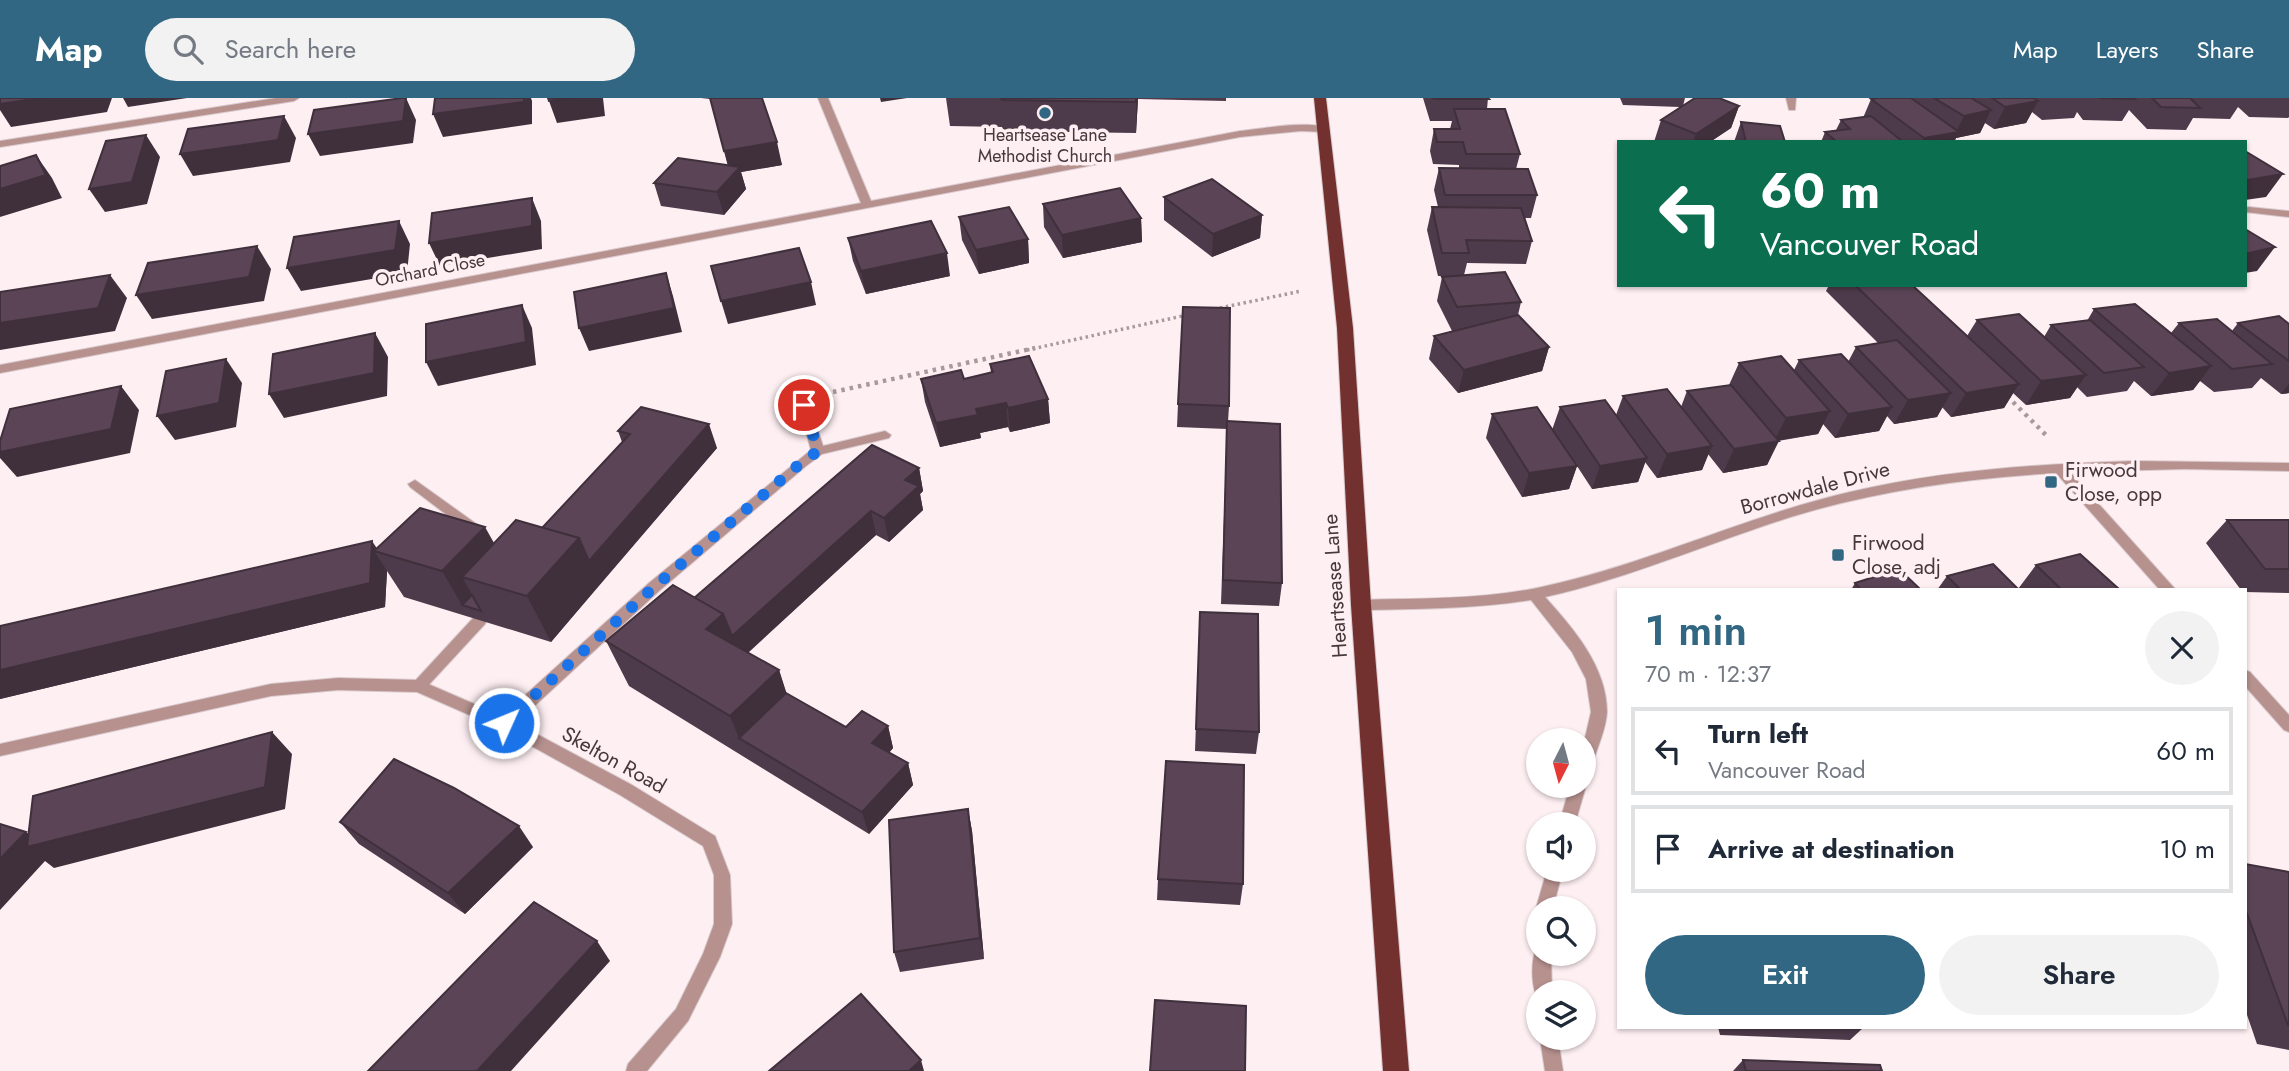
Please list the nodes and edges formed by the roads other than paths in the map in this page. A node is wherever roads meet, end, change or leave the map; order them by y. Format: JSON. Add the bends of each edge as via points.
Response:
{"nodes":[{"id":1,"x":294,"y":98,"type":"edge"},
{"id":2,"x":823,"y":98,"type":"edge"},
{"id":3,"x":1320,"y":98,"type":"edge"},
{"id":4,"x":1324,"y":129,"type":"junction"},
{"id":5,"x":0,"y":144,"type":"edge"},
{"id":6,"x":867,"y":204,"type":"junction"},
{"id":7,"x":2249,"y":210,"type":"dead end"},
{"id":8,"x":2289,"y":214,"type":"edge"},
{"id":9,"x":0,"y":369,"type":"edge"},
{"id":10,"x":804,"y":405,"type":"road end"},
{"id":11,"x":885,"y":435,"type":"dead end"},
{"id":12,"x":818,"y":451,"type":"junction"},
{"id":13,"x":2057,"y":467,"type":"junction"},
{"id":14,"x":2289,"y":467,"type":"edge"},
{"id":15,"x":415,"y":484,"type":"dead end"},
{"id":16,"x":492,"y":543,"type":"edge"},
{"id":17,"x":2167,"y":588,"type":"edge"},
{"id":18,"x":1534,"y":594,"type":"junction"},
{"id":19,"x":1361,"y":605,"type":"junction"},
{"id":20,"x":480,"y":620,"type":"edge"},
{"id":21,"x":2247,"y":678,"type":"edge"},
{"id":22,"x":419,"y":686,"type":"junction"},
{"id":23,"x":504,"y":723,"type":"junction"},
{"id":24,"x":2289,"y":726,"type":"edge"},
{"id":25,"x":1594,"y":728,"type":"edge"},
{"id":26,"x":0,"y":750,"type":"edge"},
{"id":27,"x":1551,"y":1050,"type":"edge"},
{"id":28,"x":635,"y":1071,"type":"edge"},
{"id":29,"x":1396,"y":1071,"type":"edge"},
{"id":30,"x":1554,"y":1071,"type":"edge"}],
"edges":[{"from":1,"to":5,"type":"street"},
{"from":2,"to":6,"type":"street"},
{"from":3,"to":4,"type":"highway","name":"Heartsease Lane"},
{"from":4,"to":6,"type":"street","name":"Orchard Close","via":[[1240,134]]},
{"from":4,"to":19,"type":"highway","name":"Heartsease Lane","via":[[1345,328]]},
{"from":6,"to":9,"type":"street","name":"Orchard Close"},
{"from":7,"to":8,"type":"street"},
{"from":10,"to":12,"type":"street"},
{"from":11,"to":12,"type":"street"},
{"from":12,"to":23,"type":"street","via":[[654,587]]},
{"from":13,"to":14,"type":"street","name":"Borrowdale Drive","via":[[2157,463]]},
{"from":13,"to":17,"type":"street"},
{"from":13,"to":18,"type":"street","name":"Borrowdale Drive","via":[[1876,490]]},
{"from":15,"to":16,"type":"street"},
{"from":18,"to":19,"type":"street","name":"Borrowdale Drive"},
{"from":18,"to":25,"type":"street","via":[[1573,640],[1592,674],[1599,712]]},
{"from":19,"to":29,"type":"highway","name":"Heartsease Lane"},
{"from":20,"to":22,"type":"street"},
{"from":21,"to":24,"type":"street"},
{"from":22,"to":23,"type":"street","name":"Skelton Road"},
{"from":22,"to":26,"type":"street","name":"Skelton Road","via":[[338,684],[271,690]]},
{"from":23,"to":28,"type":"street","name":"Skelton Road","via":[[709,841],[722,875],[723,924],[711,957],[682,1015]]},
{"from":27,"to":30,"type":"street"}]}
